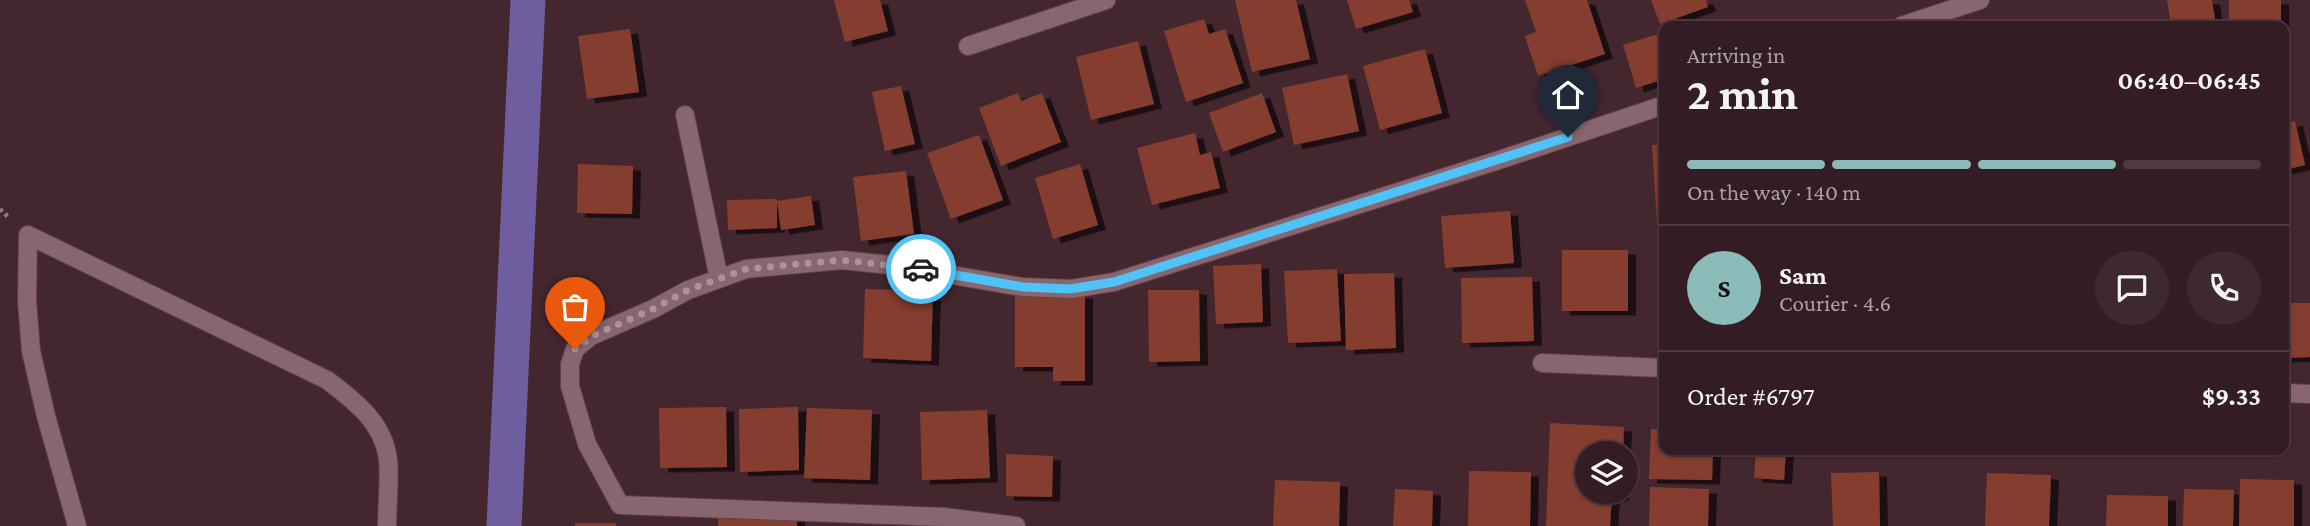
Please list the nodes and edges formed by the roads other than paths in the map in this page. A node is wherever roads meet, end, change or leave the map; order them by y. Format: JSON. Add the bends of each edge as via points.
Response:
{"nodes":[{"id":1,"x":1106,"y":0,"type":"edge"},
{"id":2,"x":1980,"y":0,"type":"edge"},
{"id":3,"x":1916,"y":21,"type":"edge"},
{"id":4,"x":968,"y":46,"type":"dead end"},
{"id":5,"x":1659,"y":107,"type":"edge"},
{"id":6,"x":685,"y":115,"type":"dead end"},
{"id":7,"x":719,"y":279,"type":"junction"},
{"id":8,"x":1542,"y":363,"type":"dead end"},
{"id":9,"x":1659,"y":368,"type":"edge"},
{"id":10,"x":2289,"y":393,"type":"edge"},
{"id":11,"x":2310,"y":394,"type":"edge"},
{"id":12,"x":77,"y":526,"type":"edge"},
{"id":13,"x":387,"y":526,"type":"edge"},
{"id":14,"x":1016,"y":526,"type":"edge"}],
"edges":[{"from":1,"to":4,"type":"street"},
{"from":2,"to":3,"type":"street"},
{"from":5,"to":7,"type":"street","via":[[1114,282],[1070,289],[1023,287],[900,265],[842,260],[746,269]]},
{"from":6,"to":7,"type":"street"},
{"from":7,"to":14,"type":"street","via":[[592,336],[575,349],[570,386],[578,417],[587,444],[620,505],[944,517]]},
{"from":8,"to":9,"type":"street"},
{"from":10,"to":11,"type":"street"},
{"from":12,"to":13,"type":"street","via":[[31,351],[28,235],[327,380],[358,402],[376,425],[388,459]]}]}
